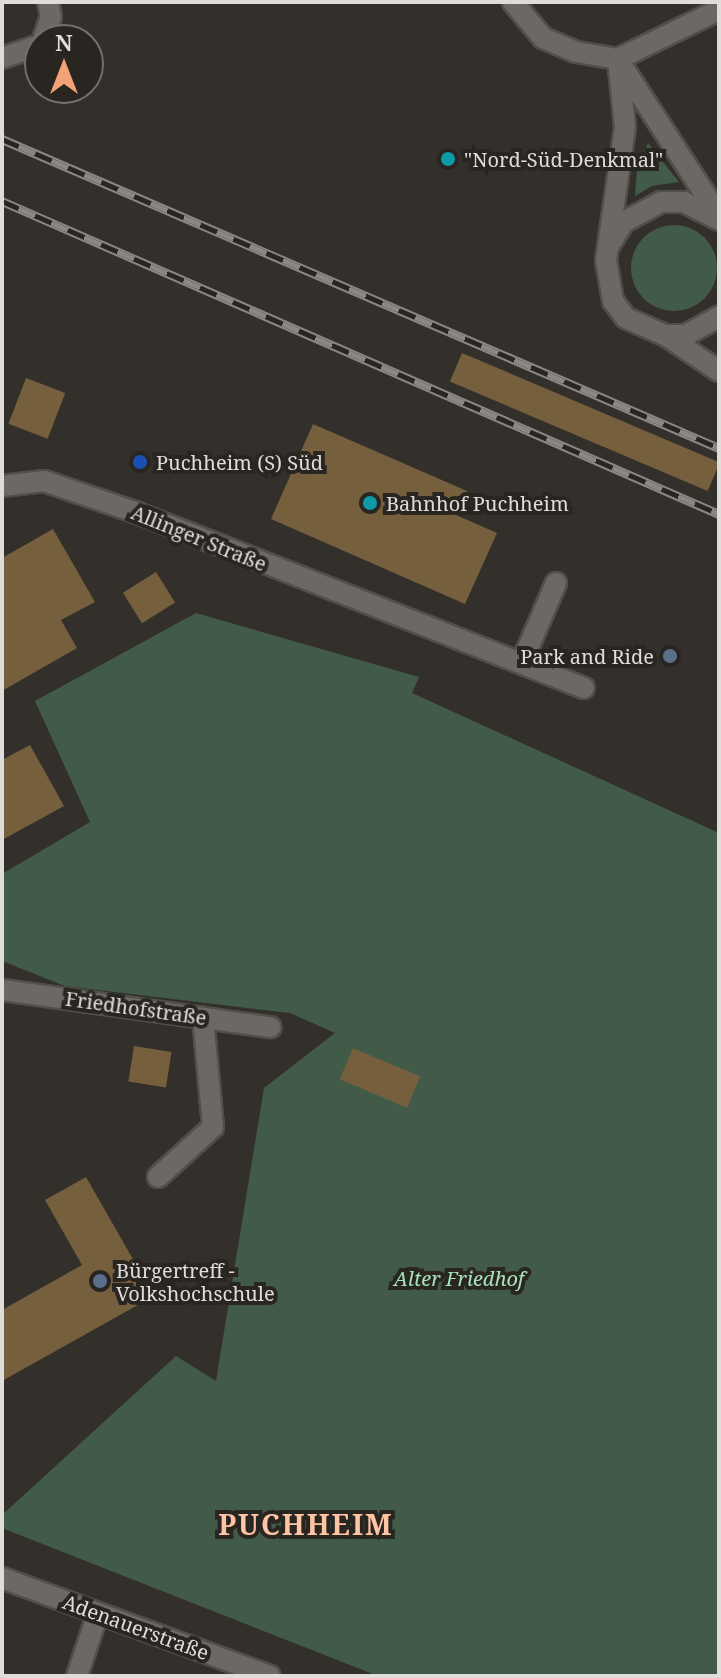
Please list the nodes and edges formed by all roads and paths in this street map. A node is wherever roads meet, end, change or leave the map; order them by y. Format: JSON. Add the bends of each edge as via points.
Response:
{"nodes":[{"id":1,"x":48,"y":2,"type":"edge"},
{"id":2,"x":513,"y":2,"type":"edge"},
{"id":3,"x":719,"y":10,"type":"edge"},
{"id":4,"x":48,"y":24,"type":"edge"},
{"id":5,"x":24,"y":49,"type":"edge"},
{"id":6,"x":2,"y":58,"type":"edge"},
{"id":7,"x":618,"y":59,"type":"junction"},
{"id":8,"x":719,"y":218,"type":"edge"},
{"id":9,"x":606,"y":260,"type":"junction"},
{"id":10,"x":719,"y":317,"type":"edge"},
{"id":11,"x":665,"y":335,"type":"junction"},
{"id":12,"x":719,"y":371,"type":"edge"},
{"id":13,"x":2,"y":486,"type":"edge"},
{"id":14,"x":556,"y":583,"type":"dead end"},
{"id":15,"x":522,"y":662,"type":"junction"},
{"id":16,"x":584,"y":688,"type":"dead end"},
{"id":17,"x":2,"y":990,"type":"edge"},
{"id":18,"x":203,"y":1017,"type":"junction"},
{"id":19,"x":270,"y":1027,"type":"dead end"},
{"id":20,"x":158,"y":1177,"type":"dead end"},
{"id":21,"x":2,"y":1578,"type":"edge"},
{"id":22,"x":98,"y":1613,"type":"junction"},
{"id":23,"x":77,"y":1676,"type":"edge"},
{"id":24,"x":270,"y":1676,"type":"edge"}],
"edges":[{"from":1,"to":4,"type":"street"},
{"from":2,"to":7,"type":"street","via":[[543,38],[576,52]]},
{"from":3,"to":7,"type":"street"},
{"from":5,"to":6,"type":"street"},
{"from":7,"to":8,"type":"street"},
{"from":7,"to":9,"type":"street","via":[[625,127]]},
{"from":8,"to":9,"type":"street","via":[[684,202],[641,209],[612,239]]},
{"from":9,"to":11,"type":"street","via":[[606,281],[626,318]]},
{"from":10,"to":11,"type":"street","via":[[686,335]]},
{"from":11,"to":12,"type":"street"},
{"from":13,"to":15,"type":"street","name":"Allinger Straße","via":[[44,481]]},
{"from":14,"to":15,"type":"street"},
{"from":15,"to":16,"type":"street","name":"Allinger Straße"},
{"from":17,"to":18,"type":"street","name":"Friedhofstraße"},
{"from":18,"to":19,"type":"street","name":"Friedhofstraße"},
{"from":18,"to":20,"type":"street","via":[[213,1127]]},
{"from":21,"to":22,"type":"street","name":"Adenauerstraße"},
{"from":22,"to":23,"type":"street"},
{"from":22,"to":24,"type":"street","name":"Adenauerstraße"}]}
